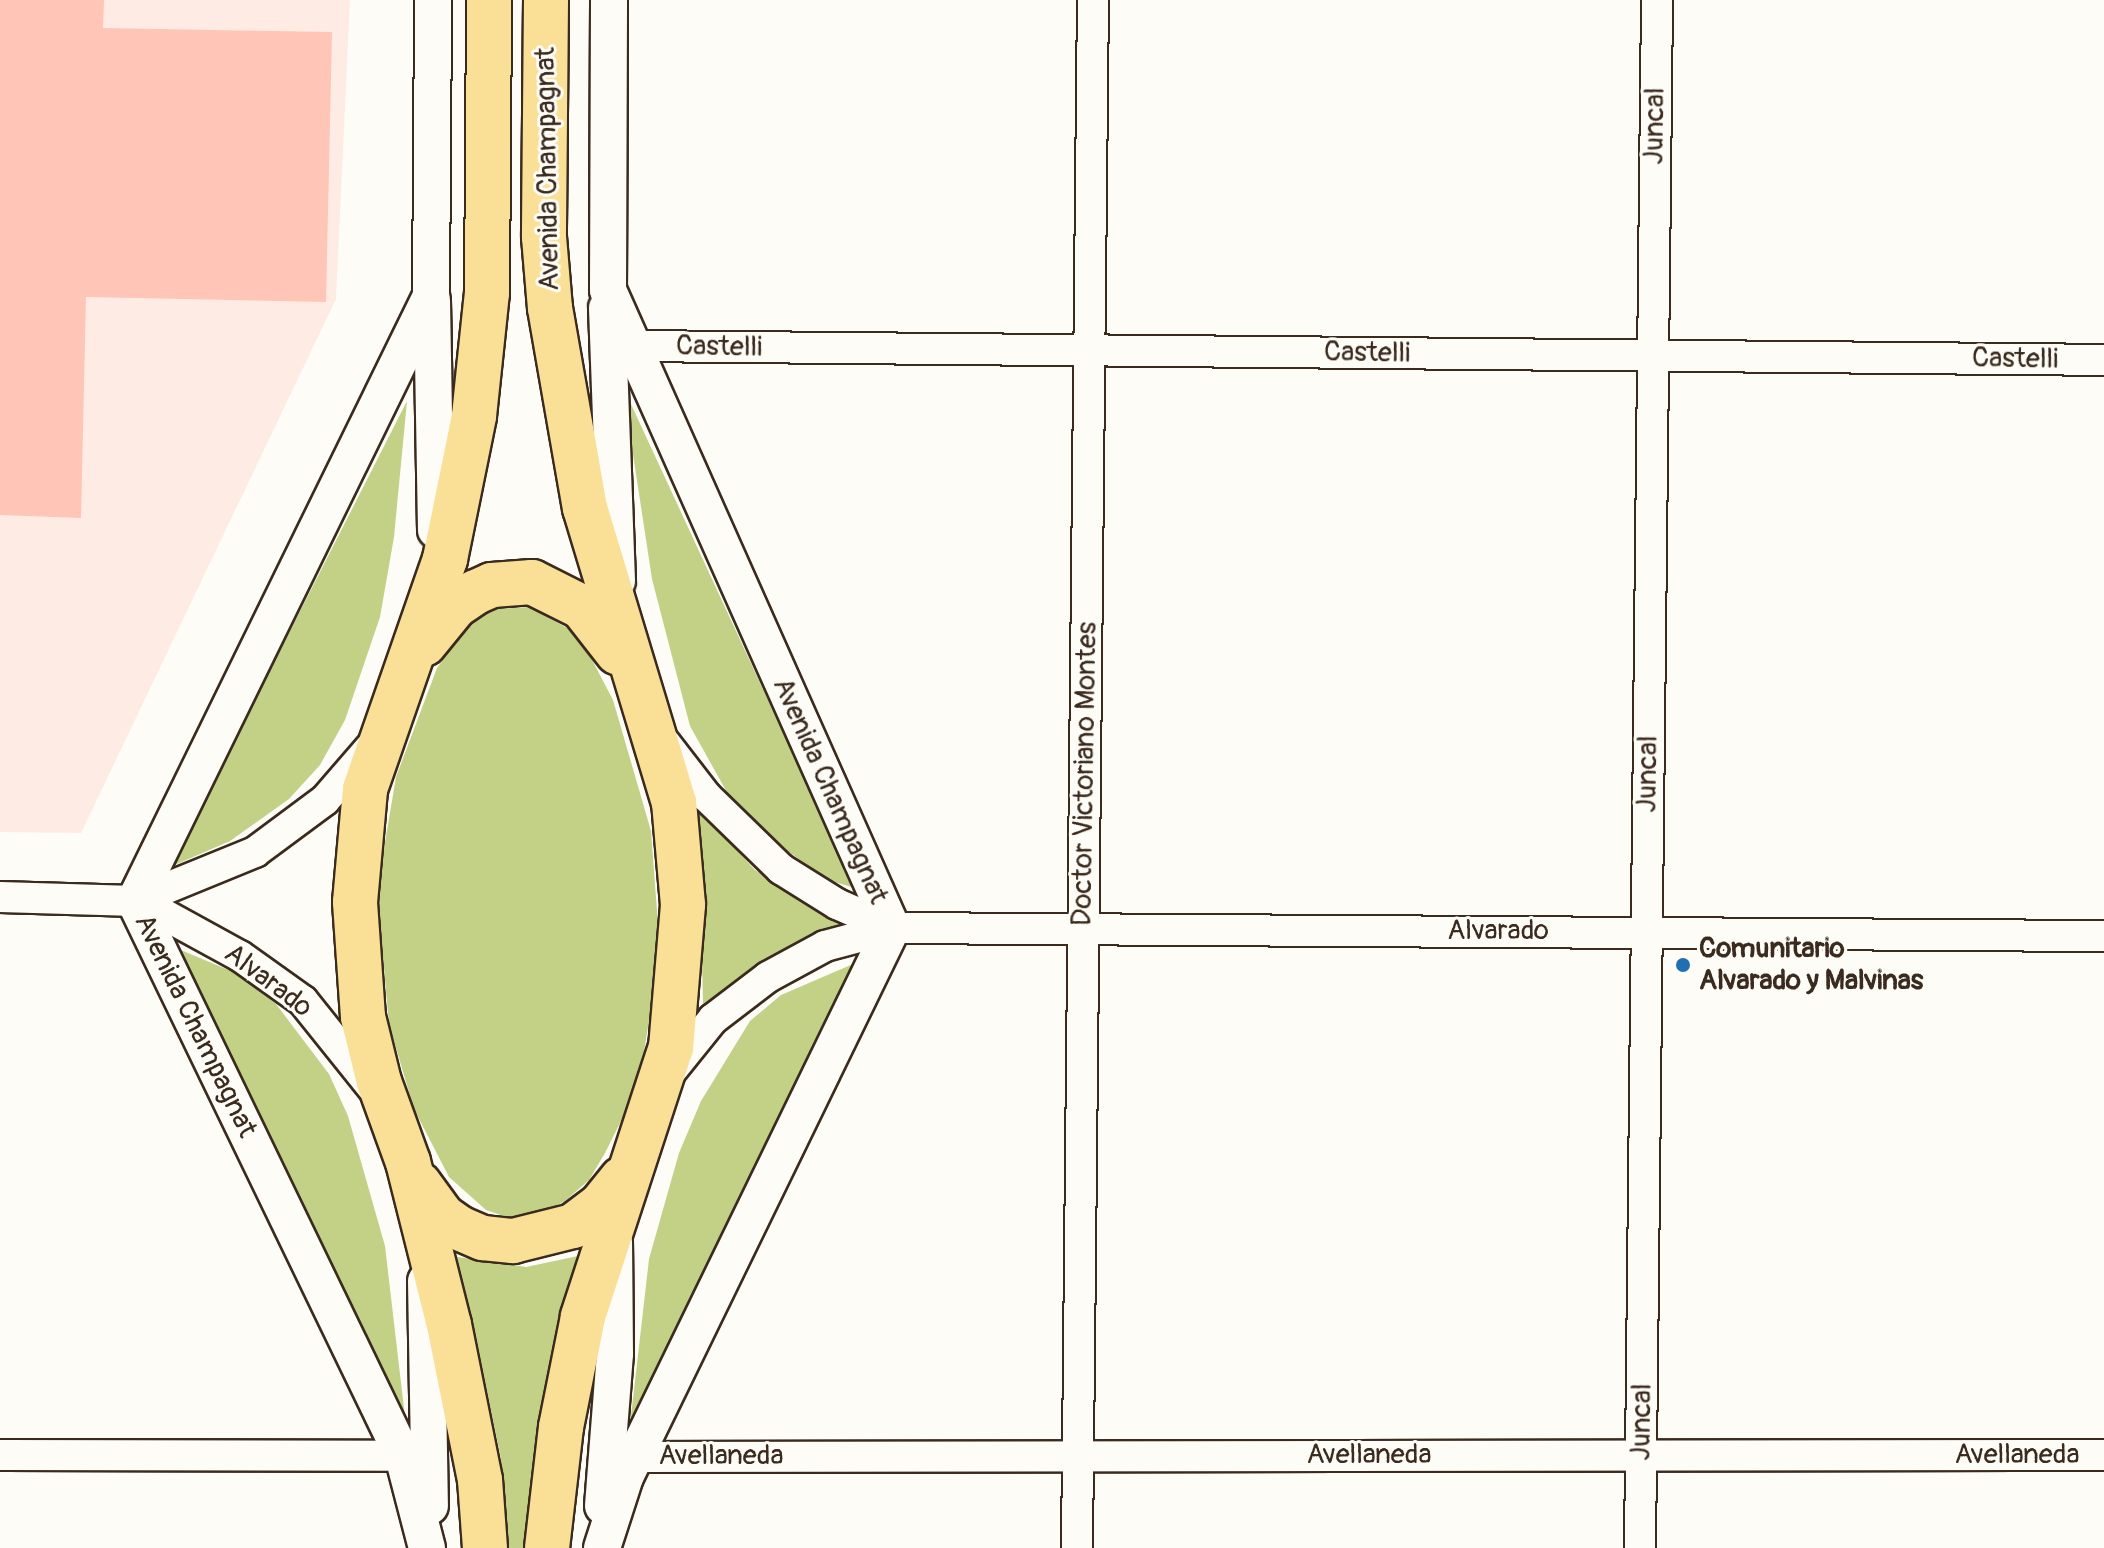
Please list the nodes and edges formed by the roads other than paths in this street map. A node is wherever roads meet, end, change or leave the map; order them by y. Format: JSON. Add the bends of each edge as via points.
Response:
{"nodes":[{"id":1,"x":433,"y":0,"type":"edge"},
{"id":2,"x":489,"y":0,"type":"edge"},
{"id":3,"x":546,"y":0,"type":"edge"},
{"id":4,"x":609,"y":0,"type":"edge"},
{"id":5,"x":1093,"y":0,"type":"edge"},
{"id":6,"x":1657,"y":0,"type":"edge"},
{"id":7,"x":608,"y":290,"type":"junction"},
{"id":8,"x":431,"y":296,"type":"junction"},
{"id":9,"x":630,"y":346,"type":"junction"},
{"id":10,"x":1089,"y":350,"type":"junction"},
{"id":11,"x":1653,"y":356,"type":"junction"},
{"id":12,"x":2104,"y":360,"type":"edge"},
{"id":13,"x":431,"y":602,"type":"junction"},
{"id":14,"x":618,"y":618,"type":"junction"},
{"id":15,"x":402,"y":680,"type":"junction"},
{"id":16,"x":645,"y":706,"type":"junction"},
{"id":17,"x":382,"y":728,"type":"junction"},
{"id":18,"x":0,"y":897,"type":"edge"},
{"id":19,"x":135,"y":901,"type":"junction"},
{"id":20,"x":892,"y":928,"type":"junction"},
{"id":21,"x":1083,"y":928,"type":"junction"},
{"id":22,"x":1647,"y":932,"type":"junction"},
{"id":23,"x":2104,"y":936,"type":"edge"},
{"id":24,"x":650,"y":1117,"type":"junction"},
{"id":25,"x":403,"y":1148,"type":"junction"},
{"id":26,"x":613,"y":1220,"type":"junction"},
{"id":27,"x":425,"y":1224,"type":"junction"},
{"id":28,"x":0,"y":1455,"type":"edge"},
{"id":29,"x":1078,"y":1455,"type":"junction"},
{"id":30,"x":1641,"y":1455,"type":"junction"},
{"id":31,"x":2104,"y":1455,"type":"edge"},
{"id":32,"x":403,"y":1456,"type":"junction"},
{"id":33,"x":635,"y":1457,"type":"junction"},
{"id":34,"x":428,"y":1548,"type":"edge"},
{"id":35,"x":485,"y":1548,"type":"edge"},
{"id":36,"x":547,"y":1548,"type":"edge"},
{"id":37,"x":601,"y":1548,"type":"edge"},
{"id":38,"x":1077,"y":1548,"type":"edge"},
{"id":39,"x":1640,"y":1548,"type":"edge"}],
"edges":[{"from":1,"to":8,"type":"street","name":"Avenida Champagnat"},
{"from":2,"to":13,"type":"highway","name":"Avenida Champagnat","via":[[483,348],[463,477]]},
{"from":3,"to":14,"type":"highway","name":"Avenida Champagnat","via":[[544,237],[550,308],[578,478]]},
{"from":4,"to":7,"type":"street","name":"Avenida Champagnat"},
{"from":5,"to":10,"type":"street","name":"Doctor Victoriano Montes"},
{"from":6,"to":11,"type":"street","name":"Juncal"},
{"from":7,"to":9,"type":"street","name":"Avenida Champagnat"},
{"from":7,"to":14,"type":"street","name":"Avenida Champagnat"},
{"from":8,"to":13,"type":"street","name":"Avenida Champagnat","via":[[439,491]]},
{"from":8,"to":19,"type":"street","name":"Avenida Champagnat"},
{"from":9,"to":10,"type":"street","name":"Castelli"},
{"from":9,"to":20,"type":"street","name":"Avenida Champagnat"},
{"from":10,"to":11,"type":"street","name":"Castelli"},
{"from":10,"to":21,"type":"street","name":"Doctor Victoriano Montes"},
{"from":11,"to":12,"type":"street","name":"Castelli"},
{"from":11,"to":22,"type":"street","name":"Juncal"},
{"from":13,"to":15,"type":"highway","name":"Avenida Champagnat"},
{"from":14,"to":16,"type":"highway","name":"Avenida Champagnat"},
{"from":15,"to":16,"type":"highway","via":[[455,606],[492,585],[532,582],[582,607],[622,659]]},
{"from":15,"to":17,"type":"highway","name":"Avenida Champagnat"},
{"from":16,"to":20,"type":"street","name":"Alvarado","via":[[686,773],[758,850],[837,904]]},
{"from":16,"to":24,"type":"highway","name":"Avenida Champagnat","via":[[674,802],[683,905],[678,1001]]},
{"from":17,"to":19,"type":"street","name":"Alvarado","via":[[352,771],[288,829],[215,872]]},
{"from":17,"to":25,"type":"highway","name":"Avenida Champagnat","via":[[365,789],[355,902],[363,1017]]},
{"from":18,"to":19,"type":"street","name":"Alvarado"},
{"from":19,"to":25,"type":"street","name":"Alvarado","via":[[240,956],[303,1001],[354,1060]]},
{"from":19,"to":32,"type":"street","name":"Avenida Champagnat"},
{"from":20,"to":21,"type":"street","name":"Alvarado"},
{"from":20,"to":24,"type":"street","name":"Alvarado","via":[[825,946],[741,995],[694,1040]]},
{"from":20,"to":33,"type":"street","name":"Avenida Champagnat"},
{"from":21,"to":22,"type":"street","name":"Alvarado"},
{"from":21,"to":29,"type":"street","name":"Doctor Victoriano Montes"},
{"from":22,"to":23,"type":"street","name":"Alvarado"},
{"from":22,"to":30,"type":"street","name":"Juncal"},
{"from":24,"to":25,"type":"highway","via":[[620,1182],[587,1217],[557,1233],[513,1241],[483,1238],[442,1216]]},
{"from":24,"to":26,"type":"highway","name":"Avenida Champagnat"},
{"from":25,"to":27,"type":"highway","name":"Avenida Champagnat"},
{"from":26,"to":36,"type":"highway","name":"Avenida Champagnat","via":[[569,1375]]},
{"from":26,"to":37,"type":"street","name":"Avenida Champagnat","via":[[615,1354]]},
{"from":27,"to":34,"type":"street","name":"Avenida Champagnat"},
{"from":27,"to":35,"type":"highway","name":"Avenida Champagnat","via":[[469,1415]]},
{"from":28,"to":32,"type":"street"},
{"from":29,"to":30,"type":"street","name":"Avellaneda"},
{"from":29,"to":33,"type":"street","name":"Avellaneda"},
{"from":29,"to":38,"type":"street","name":"Doctor Victoriano Montes"},
{"from":30,"to":31,"type":"street","name":"Avellaneda"},
{"from":30,"to":39,"type":"street","name":"Juncal"},
{"from":32,"to":34,"type":"street","name":"Avenida Champagnat"},
{"from":33,"to":37,"type":"street","name":"Avenida Champagnat"}]}
